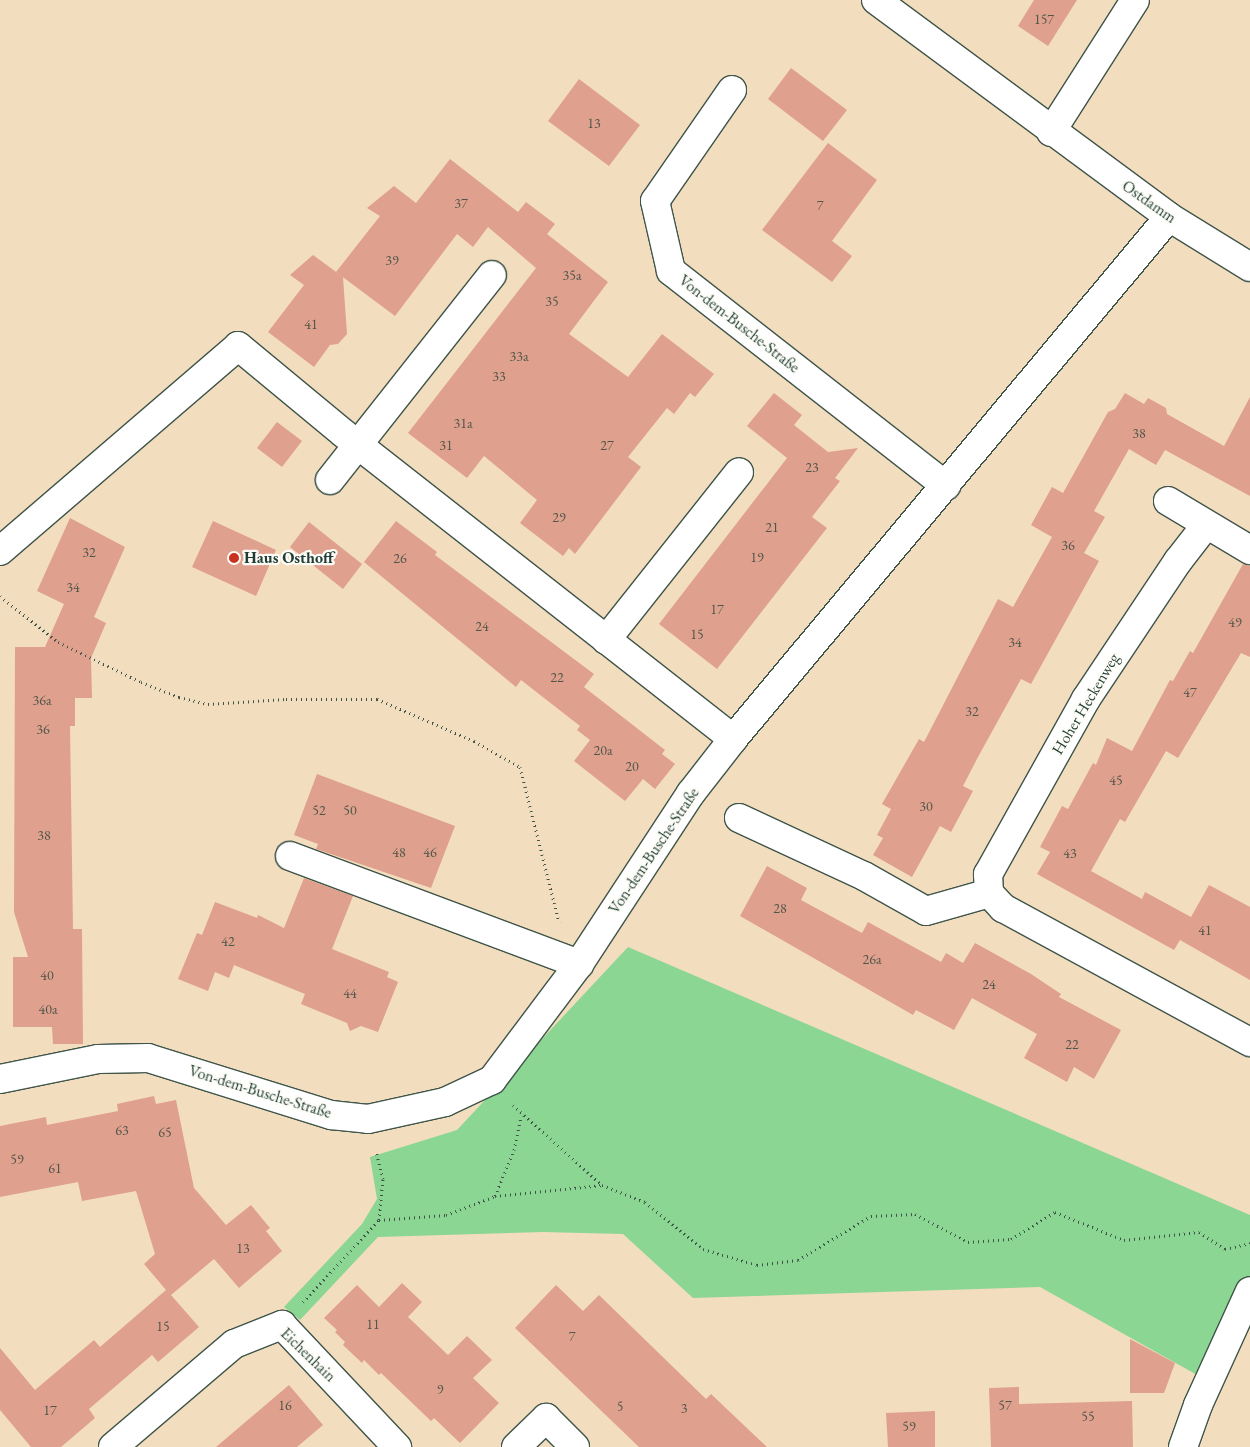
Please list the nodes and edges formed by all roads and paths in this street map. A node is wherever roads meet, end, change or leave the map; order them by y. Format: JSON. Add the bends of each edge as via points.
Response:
{"nodes":[{"id":1,"x":876,"y":0,"type":"edge"},
{"id":2,"x":1136,"y":0,"type":"edge"},
{"id":3,"x":732,"y":90,"type":"dead end"},
{"id":4,"x":1051,"y":132,"type":"junction"},
{"id":5,"x":1168,"y":217,"type":"junction"},
{"id":6,"x":1250,"y":267,"type":"edge"},
{"id":7,"x":492,"y":276,"type":"dead end"},
{"id":8,"x":351,"y":439,"type":"junction"},
{"id":9,"x":739,"y":472,"type":"dead end"},
{"id":10,"x":330,"y":480,"type":"dead end"},
{"id":11,"x":946,"y":486,"type":"junction"},
{"id":12,"x":1168,"y":500,"type":"dead end"},
{"id":13,"x":1206,"y":525,"type":"junction"},
{"id":14,"x":1250,"y":550,"type":"edge"},
{"id":15,"x":0,"y":551,"type":"edge"},
{"id":16,"x":0,"y":596,"type":"edge"},
{"id":17,"x":606,"y":640,"type":"junction"},
{"id":18,"x":732,"y":739,"type":"junction"},
{"id":19,"x":739,"y":818,"type":"dead end"},
{"id":20,"x":290,"y":856,"type":"dead end"},
{"id":21,"x":989,"y":893,"type":"junction"},
{"id":22,"x":579,"y":964,"type":"junction"},
{"id":23,"x":1250,"y":1042,"type":"edge"},
{"id":24,"x":0,"y":1079,"type":"edge"},
{"id":25,"x":492,"y":1080,"type":"junction"},
{"id":26,"x":522,"y":1116,"type":"junction"},
{"id":27,"x":368,"y":1119,"type":"junction"},
{"id":28,"x":602,"y":1185,"type":"junction"},
{"id":29,"x":495,"y":1196,"type":"junction"},
{"id":30,"x":379,"y":1220,"type":"junction"},
{"id":31,"x":1250,"y":1242,"type":"edge"},
{"id":32,"x":1250,"y":1290,"type":"edge"},
{"id":33,"x":282,"y":1325,"type":"junction"},
{"id":34,"x":113,"y":1447,"type":"edge"},
{"id":35,"x":397,"y":1447,"type":"edge"},
{"id":36,"x":516,"y":1447,"type":"edge"},
{"id":37,"x":575,"y":1447,"type":"edge"},
{"id":38,"x":1183,"y":1447,"type":"edge"}],
"edges":[{"from":1,"to":4,"type":"street","name":"Ostdamm"},
{"from":2,"to":4,"type":"street"},
{"from":3,"to":11,"type":"street","name":"Von-dem-Busche-Straße","via":[[654,201],[671,271]]},
{"from":4,"to":5,"type":"street","name":"Ostdamm"},
{"from":5,"to":6,"type":"street","name":"Ostdamm"},
{"from":5,"to":11,"type":"street","name":"Von-dem-Busche-Straße"},
{"from":7,"to":8,"type":"street"},
{"from":8,"to":10,"type":"street"},
{"from":8,"to":15,"type":"street","via":[[238,346]]},
{"from":8,"to":17,"type":"street"},
{"from":9,"to":17,"type":"street"},
{"from":11,"to":18,"type":"street","name":"Von-dem-Busche-Straße"},
{"from":12,"to":13,"type":"street"},
{"from":13,"to":14,"type":"street"},
{"from":13,"to":21,"type":"street","name":"Hoher Heckenweg","via":[[1178,561],[1086,699],[988,874]]},
{"from":16,"to":22,"type":"path","via":[[58,642],[179,697],[208,704],[286,699],[377,699],[474,741],[520,767],[564,944]]},
{"from":17,"to":18,"type":"street"},
{"from":18,"to":22,"type":"street","name":"Von-dem-Busche-Straße","via":[[691,794]]},
{"from":19,"to":21,"type":"street","via":[[864,876],[926,911]]},
{"from":20,"to":22,"type":"street"},
{"from":21,"to":23,"type":"street","via":[[1003,908]]},
{"from":22,"to":25,"type":"street","name":"Von-dem-Busche-Straße"},
{"from":24,"to":27,"type":"street","name":"Von-dem-Busche-Straße","via":[[98,1059],[148,1058],[331,1116]]},
{"from":25,"to":26,"type":"path"},
{"from":25,"to":27,"type":"street","name":"Von-dem-Busche-Straße","via":[[445,1102]]},
{"from":26,"to":28,"type":"path"},
{"from":26,"to":29,"type":"path","via":[[514,1150]]},
{"from":27,"to":30,"type":"path","via":[[383,1179]]},
{"from":28,"to":29,"type":"path"},
{"from":28,"to":31,"type":"path","via":[[644,1202],[703,1249],[757,1265],[798,1260],[871,1216],[915,1214],[968,1242],[1011,1238],[1055,1212],[1124,1240],[1199,1232],[1225,1248]]},
{"from":29,"to":30,"type":"path","via":[[446,1215]]},
{"from":30,"to":33,"type":"path"},
{"from":32,"to":38,"type":"street","via":[[1198,1405]]},
{"from":33,"to":34,"type":"street","name":"Eichenhain","via":[[234,1344]]},
{"from":33,"to":35,"type":"street","name":"Eichenhain"},
{"from":36,"to":37,"type":"street","via":[[546,1418]]}]}
